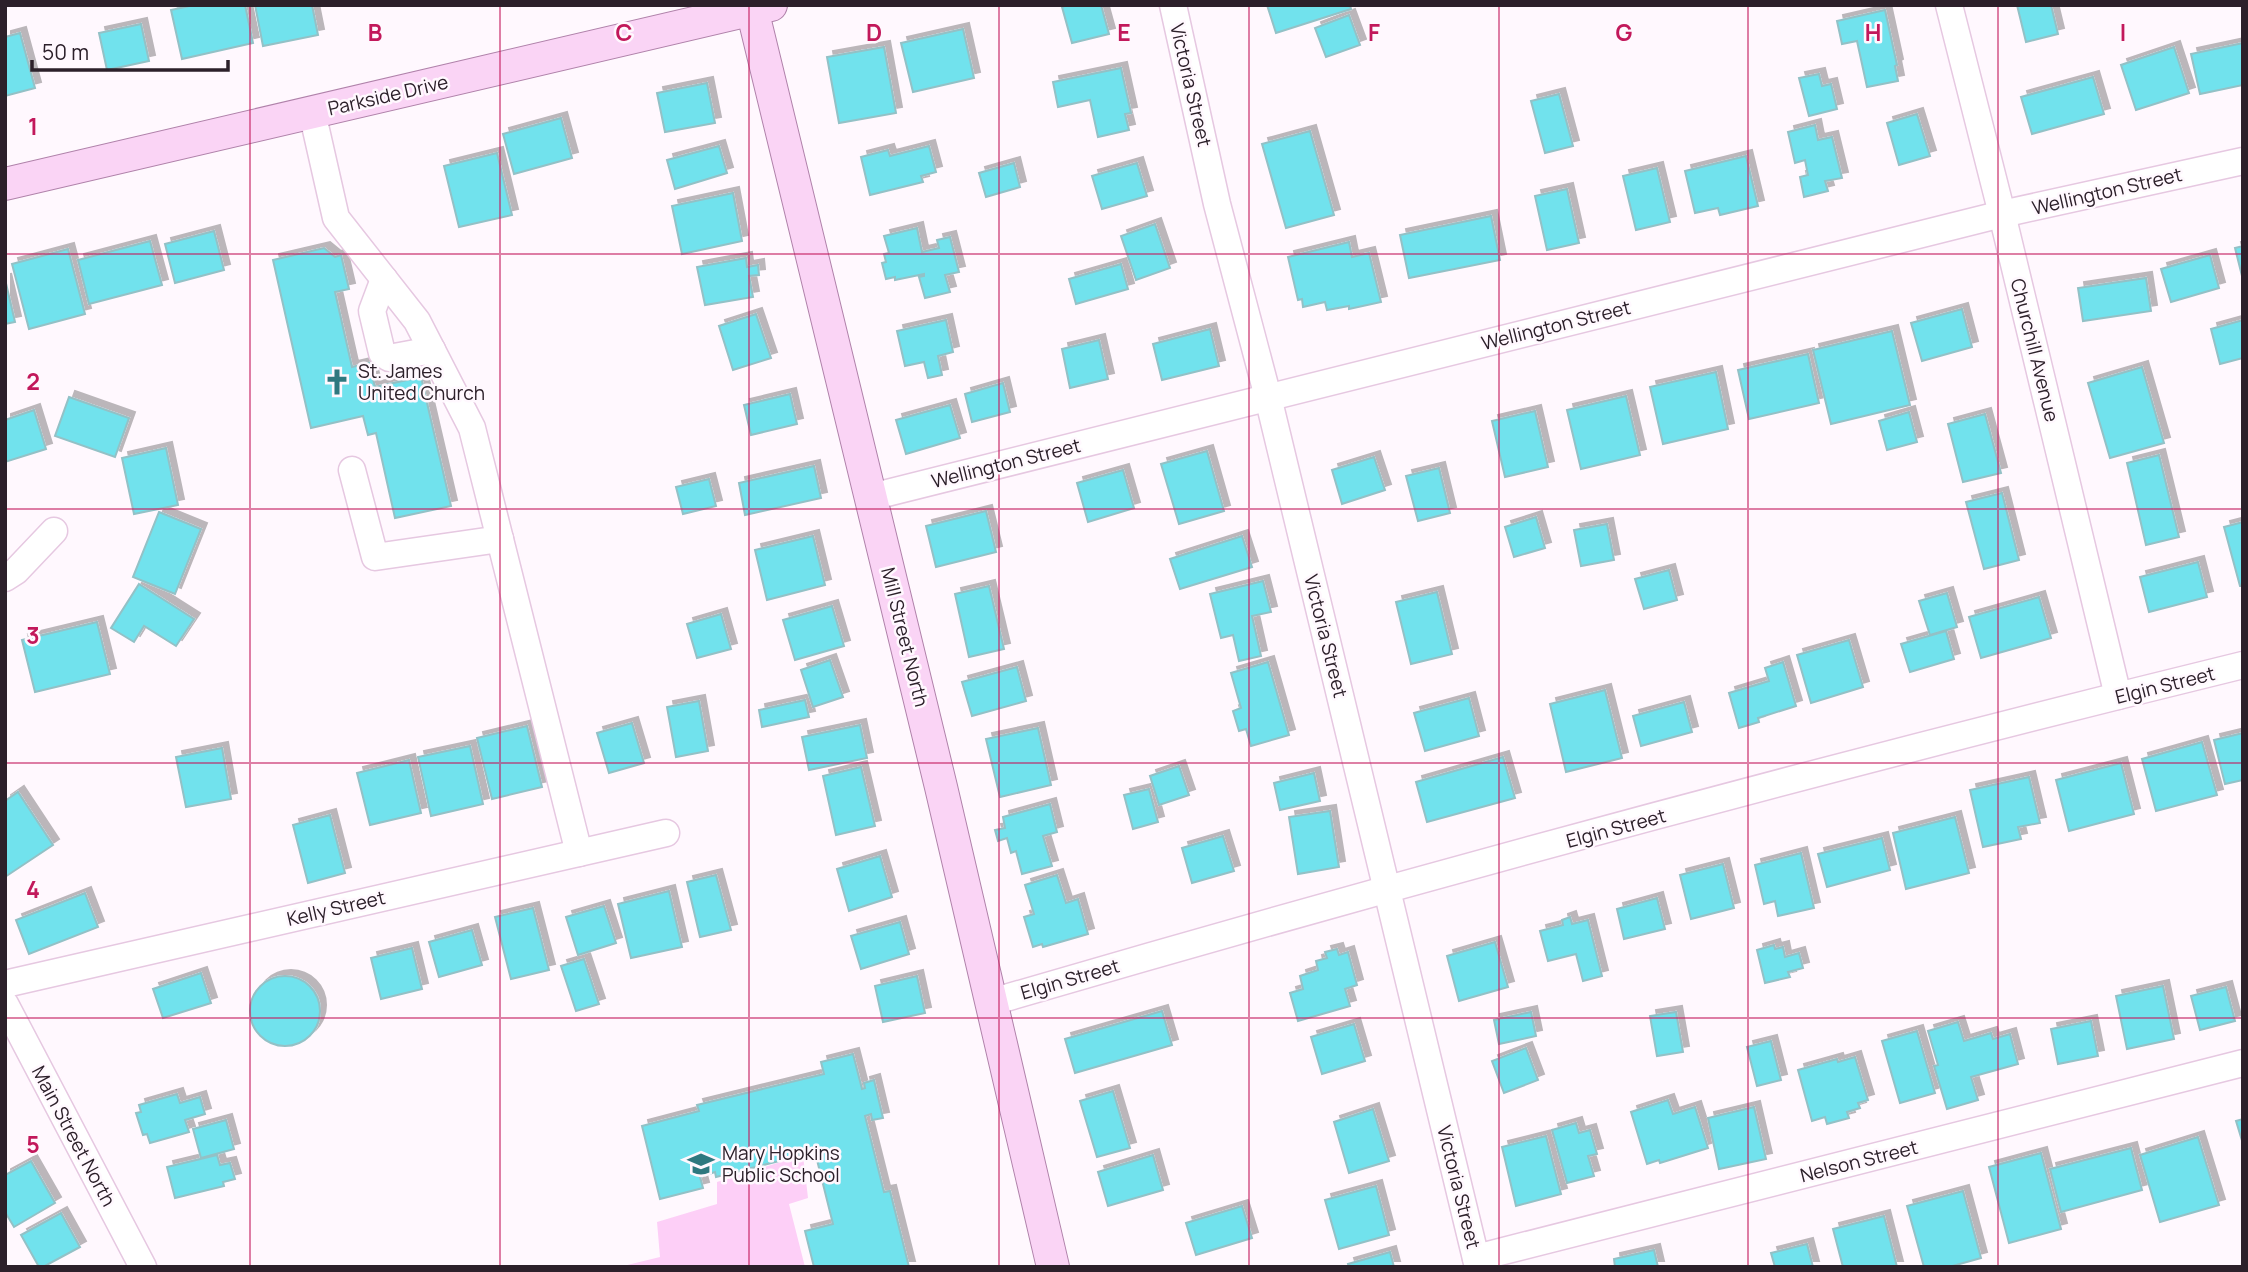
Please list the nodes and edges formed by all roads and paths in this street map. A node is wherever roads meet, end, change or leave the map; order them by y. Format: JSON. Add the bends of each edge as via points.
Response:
{"nodes":[{"id":1,"x":1173,"y":5,"type":"edge"},
{"id":2,"x":1949,"y":5,"type":"edge"},
{"id":3,"x":762,"y":7,"type":"edge"},
{"id":4,"x":312,"y":112,"type":"junction"},
{"id":5,"x":2243,"y":160,"type":"edge"},
{"id":6,"x":5,"y":184,"type":"edge"},
{"id":7,"x":2002,"y":214,"type":"junction"},
{"id":8,"x":384,"y":279,"type":"junction"},
{"id":9,"x":432,"y":350,"type":"junction"},
{"id":10,"x":1268,"y":397,"type":"junction"},
{"id":11,"x":352,"y":470,"type":"dead end"},
{"id":12,"x":871,"y":497,"type":"junction"},
{"id":13,"x":54,"y":531,"type":"dead end"},
{"id":14,"x":500,"y":539,"type":"junction"},
{"id":15,"x":5,"y":578,"type":"edge"},
{"id":16,"x":2243,"y":665,"type":"edge"},
{"id":17,"x":2118,"y":696,"type":"junction"},
{"id":18,"x":666,"y":833,"type":"dead end"},
{"id":19,"x":579,"y":853,"type":"junction"},
{"id":20,"x":1387,"y":888,"type":"junction"},
{"id":21,"x":5,"y":984,"type":"edge"},
{"id":22,"x":992,"y":1002,"type":"junction"},
{"id":23,"x":5,"y":1004,"type":"edge"},
{"id":24,"x":2243,"y":1063,"type":"edge"},
{"id":25,"x":1477,"y":1263,"type":"edge"},
{"id":26,"x":143,"y":1267,"type":"edge"},
{"id":27,"x":1053,"y":1267,"type":"edge"}],
"edges":[{"from":1,"to":10,"type":"street","name":"Victoria Street","via":[[1217,204]]},
{"from":2,"to":7,"type":"street","name":"Churchill Avenue"},
{"from":3,"to":4,"type":"main road","name":"Parkside Drive"},
{"from":3,"to":12,"type":"main road","name":"Mill Street North"},
{"from":4,"to":6,"type":"main road","name":"Parkside Drive"},
{"from":4,"to":8,"type":"street","via":[[336,218]]},
{"from":5,"to":7,"type":"street","name":"Wellington Street"},
{"from":7,"to":10,"type":"street","name":"Wellington Street"},
{"from":7,"to":17,"type":"street","name":"Churchill Avenue"},
{"from":8,"to":9,"type":"street","via":[[417,321]]},
{"from":8,"to":9,"type":"street","via":[[372,311],[382,353],[389,358]]},
{"from":9,"to":14,"type":"street","via":[[472,428]]},
{"from":10,"to":12,"type":"street","name":"Wellington Street"},
{"from":10,"to":20,"type":"street","name":"Victoria Street"},
{"from":11,"to":14,"type":"street","via":[[375,557]]},
{"from":12,"to":22,"type":"main road","name":"Mill Street North"},
{"from":13,"to":15,"type":"street"},
{"from":14,"to":19,"type":"street"},
{"from":16,"to":17,"type":"street","name":"Elgin Street"},
{"from":17,"to":20,"type":"street","name":"Elgin Street"},
{"from":18,"to":19,"type":"street","name":"Kelly Street"},
{"from":19,"to":21,"type":"street","name":"Kelly Street"},
{"from":20,"to":22,"type":"street","name":"Elgin Street"},
{"from":20,"to":25,"type":"street","name":"Victoria Street"},
{"from":22,"to":27,"type":"main road","name":"Mill Street North"},
{"from":23,"to":26,"type":"street","name":"Main Street North"},
{"from":24,"to":25,"type":"street","name":"Nelson Street"}]}
